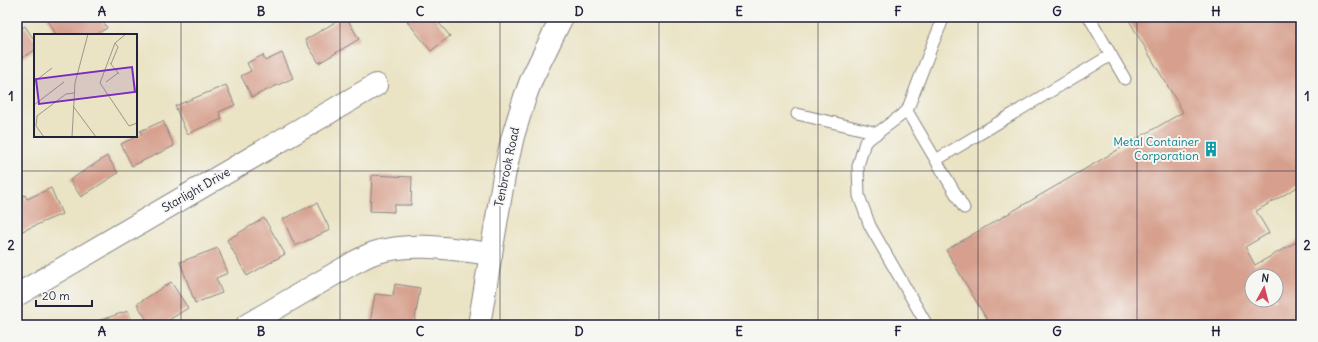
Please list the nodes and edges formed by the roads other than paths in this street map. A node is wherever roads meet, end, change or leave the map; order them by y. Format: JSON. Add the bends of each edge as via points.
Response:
{"nodes":[{"id":1,"x":562,"y":17,"type":"edge"},
{"id":2,"x":944,"y":17,"type":"edge"},
{"id":3,"x":1089,"y":17,"type":"edge"},
{"id":4,"x":1112,"y":56,"type":"junction"},
{"id":5,"x":1125,"y":79,"type":"dead end"},
{"id":6,"x":376,"y":85,"type":"dead end"},
{"id":7,"x":907,"y":111,"type":"junction"},
{"id":8,"x":797,"y":114,"type":"dead end"},
{"id":9,"x":878,"y":133,"type":"junction"},
{"id":10,"x":936,"y":160,"type":"junction"},
{"id":11,"x":964,"y":208,"type":"dead end"},
{"id":12,"x":491,"y":254,"type":"junction"},
{"id":13,"x":17,"y":295,"type":"edge"},
{"id":14,"x":247,"y":325,"type":"edge"},
{"id":15,"x":479,"y":325,"type":"edge"},
{"id":16,"x":927,"y":325,"type":"edge"}],
"edges":[{"from":1,"to":12,"type":"street","name":"Tenbrook Road","via":[[532,78],[518,116],[504,176]]},
{"from":2,"to":7,"type":"lane"},
{"from":3,"to":4,"type":"lane"},
{"from":4,"to":5,"type":"lane"},
{"from":4,"to":10,"type":"lane"},
{"from":6,"to":13,"type":"street","name":"Starlight Drive"},
{"from":7,"to":9,"type":"lane"},
{"from":7,"to":10,"type":"lane"},
{"from":8,"to":9,"type":"lane"},
{"from":9,"to":16,"type":"lane","via":[[865,142],[858,166],[859,196],[870,226]]},
{"from":10,"to":11,"type":"lane"},
{"from":12,"to":14,"type":"street","via":[[419,246],[397,247],[373,253]]},
{"from":12,"to":15,"type":"street","name":"Tenbrook Road"}]}
